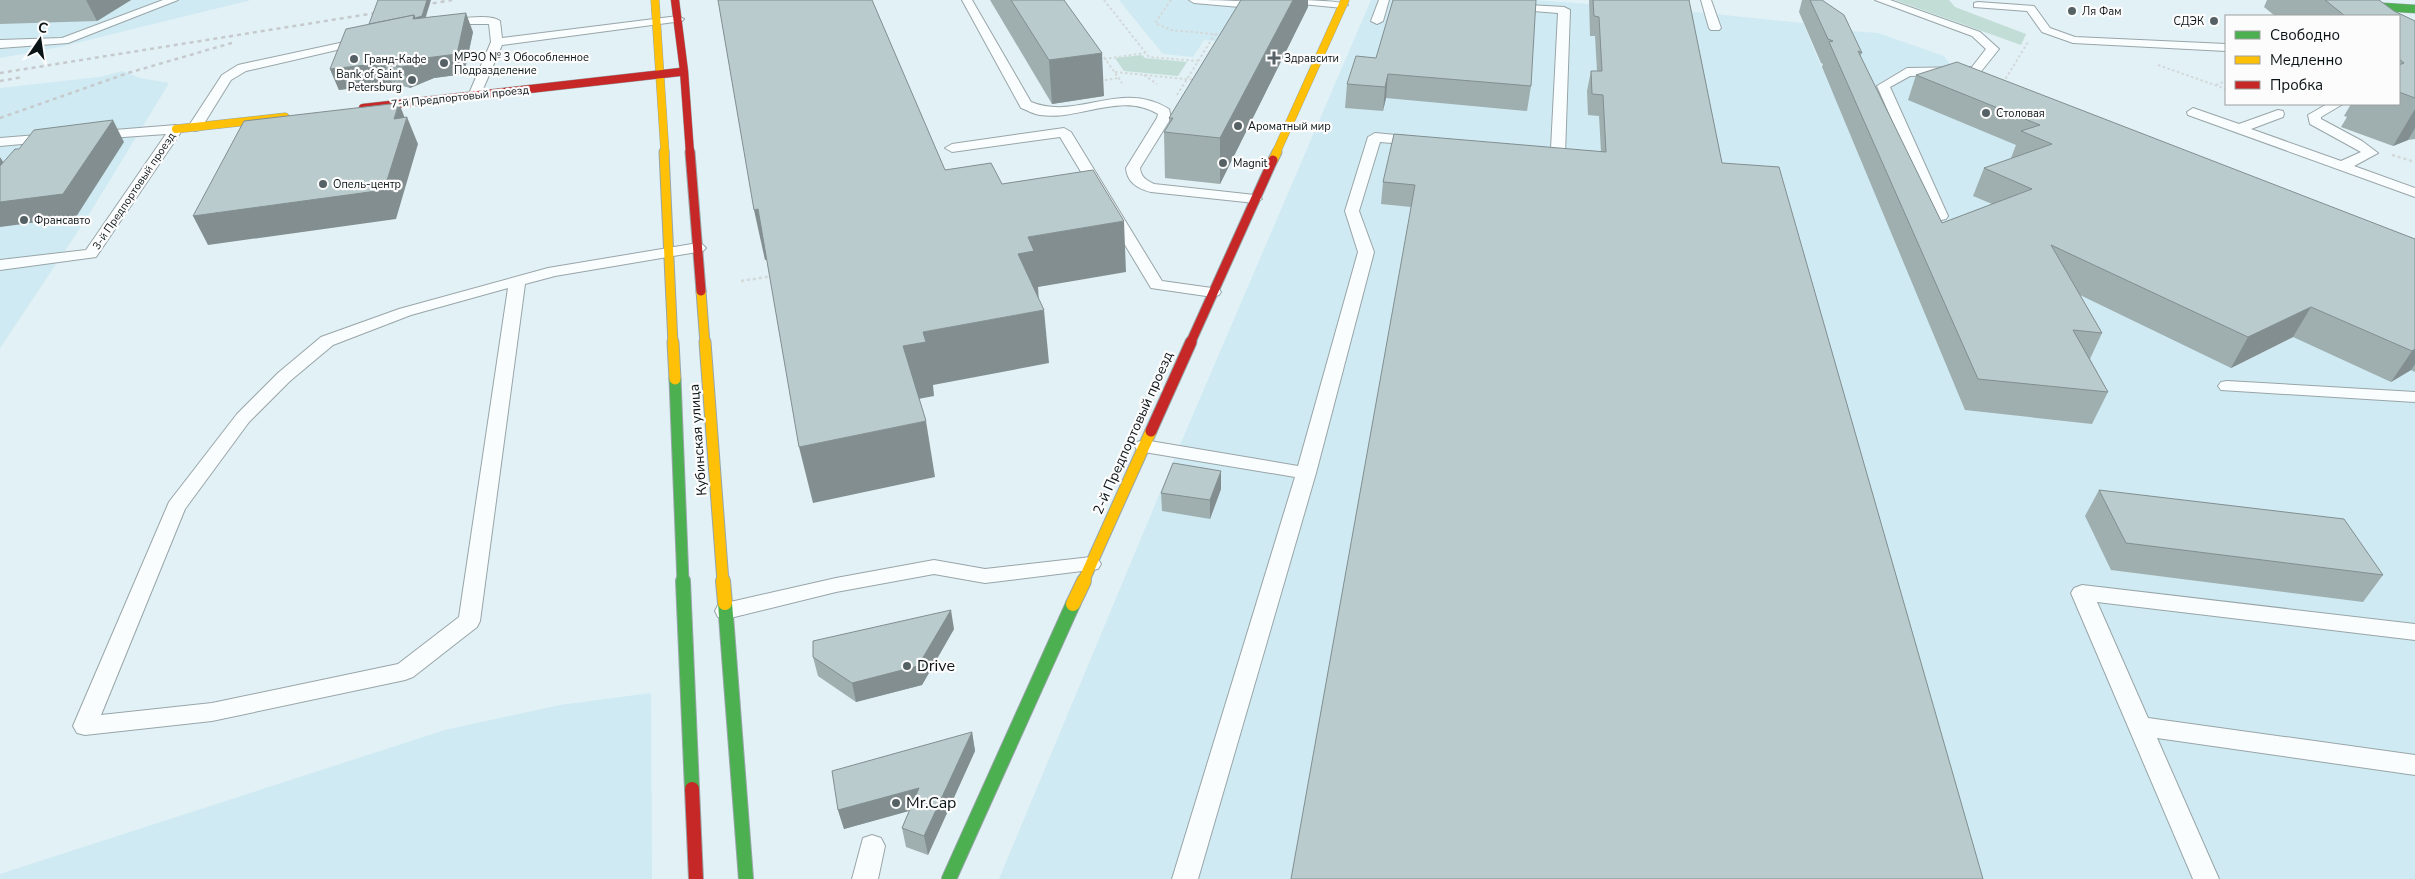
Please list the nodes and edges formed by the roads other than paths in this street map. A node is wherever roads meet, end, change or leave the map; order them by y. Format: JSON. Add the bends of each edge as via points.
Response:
{"nodes":[{"id":1,"x":173,"y":0,"type":"edge"},
{"id":2,"x":655,"y":0,"type":"edge"},
{"id":3,"x":675,"y":0,"type":"edge"},
{"id":4,"x":967,"y":0,"type":"edge"},
{"id":5,"x":1194,"y":0,"type":"edge"},
{"id":6,"x":1291,"y":0,"type":"edge"},
{"id":7,"x":1384,"y":0,"type":"edge"},
{"id":8,"x":1706,"y":0,"type":"edge"},
{"id":9,"x":1880,"y":0,"type":"edge"},
{"id":10,"x":2032,"y":4,"type":"edge"},
{"id":11,"x":1978,"y":5,"type":"dead end"},
{"id":12,"x":2353,"y":5,"type":"edge"},
{"id":13,"x":1263,"y":6,"type":"edge"},
{"id":14,"x":1343,"y":6,"type":"edge"},
{"id":15,"x":1497,"y":6,"type":"edge"},
{"id":16,"x":2415,"y":9,"type":"edge"},
{"id":17,"x":1307,"y":10,"type":"dead end"},
{"id":18,"x":2371,"y":11,"type":"edge"},
{"id":19,"x":2385,"y":15,"type":"edge"},
{"id":20,"x":678,"y":19,"type":"junction"},
{"id":21,"x":1377,"y":21,"type":"dead end"},
{"id":22,"x":656,"y":22,"type":"junction"},
{"id":23,"x":430,"y":27,"type":"edge"},
{"id":24,"x":1715,"y":28,"type":"dead end"},
{"id":25,"x":373,"y":39,"type":"edge"},
{"id":26,"x":497,"y":42,"type":"junction"},
{"id":27,"x":0,"y":44,"type":"edge"},
{"id":28,"x":2225,"y":48,"type":"edge"},
{"id":29,"x":684,"y":71,"type":"junction"},
{"id":30,"x":661,"y":74,"type":"junction"},
{"id":31,"x":474,"y":96,"type":"junction"},
{"id":32,"x":686,"y":100,"type":"junction"},
{"id":33,"x":662,"y":103,"type":"junction"},
{"id":34,"x":2334,"y":105,"type":"edge"},
{"id":35,"x":354,"y":109,"type":"edge"},
{"id":36,"x":2193,"y":112,"type":"dead end"},
{"id":37,"x":2278,"y":114,"type":"dead end"},
{"id":38,"x":295,"y":116,"type":"edge"},
{"id":39,"x":195,"y":127,"type":"junction"},
{"id":40,"x":176,"y":129,"type":"junction"},
{"id":41,"x":2239,"y":129,"type":"junction"},
{"id":42,"x":83,"y":136,"type":"edge"},
{"id":43,"x":64,"y":137,"type":"edge"},
{"id":44,"x":45,"y":139,"type":"junction"},
{"id":45,"x":0,"y":142,"type":"edge"},
{"id":46,"x":1433,"y":142,"type":"edge"},
{"id":47,"x":952,"y":148,"type":"dead end"},
{"id":48,"x":1519,"y":150,"type":"edge"},
{"id":49,"x":34,"y":152,"type":"edge"},
{"id":50,"x":2342,"y":166,"type":"junction"},
{"id":51,"x":2415,"y":193,"type":"edge"},
{"id":52,"x":1255,"y":200,"type":"junction"},
{"id":53,"x":1941,"y":216,"type":"edge"},
{"id":54,"x":698,"y":248,"type":"junction"},
{"id":55,"x":670,"y":253,"type":"junction"},
{"id":56,"x":0,"y":265,"type":"edge"},
{"id":57,"x":517,"y":281,"type":"junction"},
{"id":58,"x":1213,"y":292,"type":"junction"},
{"id":59,"x":2227,"y":386,"type":"dead end"},
{"id":60,"x":2415,"y":396,"type":"edge"},
{"id":61,"x":1144,"y":446,"type":"junction"},
{"id":62,"x":1306,"y":474,"type":"junction"},
{"id":63,"x":1091,"y":564,"type":"junction"},
{"id":64,"x":726,"y":611,"type":"junction"},
{"id":65,"x":2415,"y":632,"type":"edge"},
{"id":66,"x":2140,"y":726,"type":"junction"},
{"id":67,"x":2415,"y":765,"type":"edge"},
{"id":68,"x":872,"y":846,"type":"dead end"},
{"id":69,"x":696,"y":879,"type":"edge"},
{"id":70,"x":746,"y":879,"type":"edge"},
{"id":71,"x":865,"y":879,"type":"edge"},
{"id":72,"x":949,"y":879,"type":"edge"},
{"id":73,"x":1185,"y":879,"type":"edge"},
{"id":74,"x":2206,"y":879,"type":"edge"}],
"edges":[{"from":1,"to":27,"type":"lane","via":[[64,40]]},
{"from":2,"to":22,"type":"main road","name":"Кубинская улица"},
{"from":3,"to":20,"type":"main road","name":"Кубинская улица"},
{"from":4,"to":52,"type":"lane","via":[[1026,105],[1032,110],[1054,112],[1136,101],[1154,105],[1164,112],[1164,118],[1133,168],[1133,175],[1139,183],[1151,188]]},
{"from":5,"to":13,"type":"lane"},
{"from":6,"to":14,"type":"lane"},
{"from":7,"to":21,"type":"lane"},
{"from":8,"to":24,"type":"lane"},
{"from":9,"to":53,"type":"lane","via":[[1976,34],[1993,49],[1975,71],[1907,72],[1883,86]]},
{"from":10,"to":11,"type":"lane"},
{"from":10,"to":28,"type":"lane","via":[[2046,30],[2073,40]]},
{"from":12,"to":18,"type":"main road"},
{"from":14,"to":17,"type":"lane"},
{"from":14,"to":52,"type":"main road","name":"2-й Предпортовый проезд"},
{"from":15,"to":48,"type":"lane","via":[[1564,10],[1558,154]]},
{"from":16,"to":18,"type":"main road"},
{"from":18,"to":19,"type":"main road"},
{"from":20,"to":22,"type":"lane"},
{"from":20,"to":29,"type":"main road","name":"Кубинская улица"},
{"from":22,"to":26,"type":"lane"},
{"from":22,"to":30,"type":"main road","name":"Кубинская улица"},
{"from":23,"to":26,"type":"lane","via":[[458,21],[494,21]]},
{"from":25,"to":39,"type":"lane","via":[[242,68],[226,78]]},
{"from":26,"to":31,"type":"lane"},
{"from":29,"to":30,"type":"main road","name":"7-й Предпортовый проезд"},
{"from":29,"to":32,"type":"main road","name":"Кубинская улица"},
{"from":30,"to":31,"type":"main road","name":"7-й Предпортовый проезд"},
{"from":30,"to":33,"type":"main road","name":"Кубинская улица"},
{"from":31,"to":35,"type":"main road","name":"7-й Предпортовый проезд"},
{"from":32,"to":33,"type":"lane"},
{"from":32,"to":54,"type":"main road","name":"Кубинская улица"},
{"from":33,"to":55,"type":"main road","name":"Кубинская улица"},
{"from":34,"to":50,"type":"lane","via":[[2314,114],[2315,121],[2352,139],[2371,153]]},
{"from":36,"to":41,"type":"lane"},
{"from":37,"to":41,"type":"lane"},
{"from":38,"to":39,"type":"main road"},
{"from":39,"to":40,"type":"main road"},
{"from":40,"to":42,"type":"lane"},
{"from":40,"to":56,"type":"lane","name":"3-й Предпортовый проезд","via":[[91,254]]},
{"from":41,"to":50,"type":"lane"},
{"from":43,"to":44,"type":"lane"},
{"from":44,"to":45,"type":"lane"},
{"from":44,"to":49,"type":"lane"},
{"from":46,"to":62,"type":"lane","via":[[1375,137],[1352,211],[1366,252]]},
{"from":47,"to":58,"type":"lane","via":[[1064,132],[1157,285]]},
{"from":50,"to":51,"type":"lane"},
{"from":52,"to":58,"type":"main road","name":"2-й Предпортовый проезд"},
{"from":54,"to":55,"type":"lane"},
{"from":54,"to":64,"type":"main road","name":"Кубинская улица"},
{"from":55,"to":57,"type":"lane","via":[[554,270]]},
{"from":55,"to":69,"type":"main road","name":"Кубинская улица"},
{"from":57,"to":57,"type":"lane","via":[[469,621],[405,671],[212,712],[84,726],[176,507],[242,418],[327,341],[406,312]]},
{"from":58,"to":61,"type":"main road","name":"2-й Предпортовый проезд"},
{"from":59,"to":60,"type":"lane"},
{"from":61,"to":62,"type":"lane"},
{"from":61,"to":63,"type":"main road","name":"2-й Предпортовый проезд"},
{"from":62,"to":73,"type":"lane"},
{"from":63,"to":64,"type":"lane","via":[[985,576],[934,567],[836,585]]},
{"from":63,"to":72,"type":"main road","name":"2-й Предпортовый проезд"},
{"from":64,"to":70,"type":"main road","name":"Кубинская улица"},
{"from":65,"to":66,"type":"lane","via":[[2082,593]]},
{"from":66,"to":67,"type":"lane"},
{"from":66,"to":74,"type":"lane"},
{"from":68,"to":71,"type":"lane"}]}
